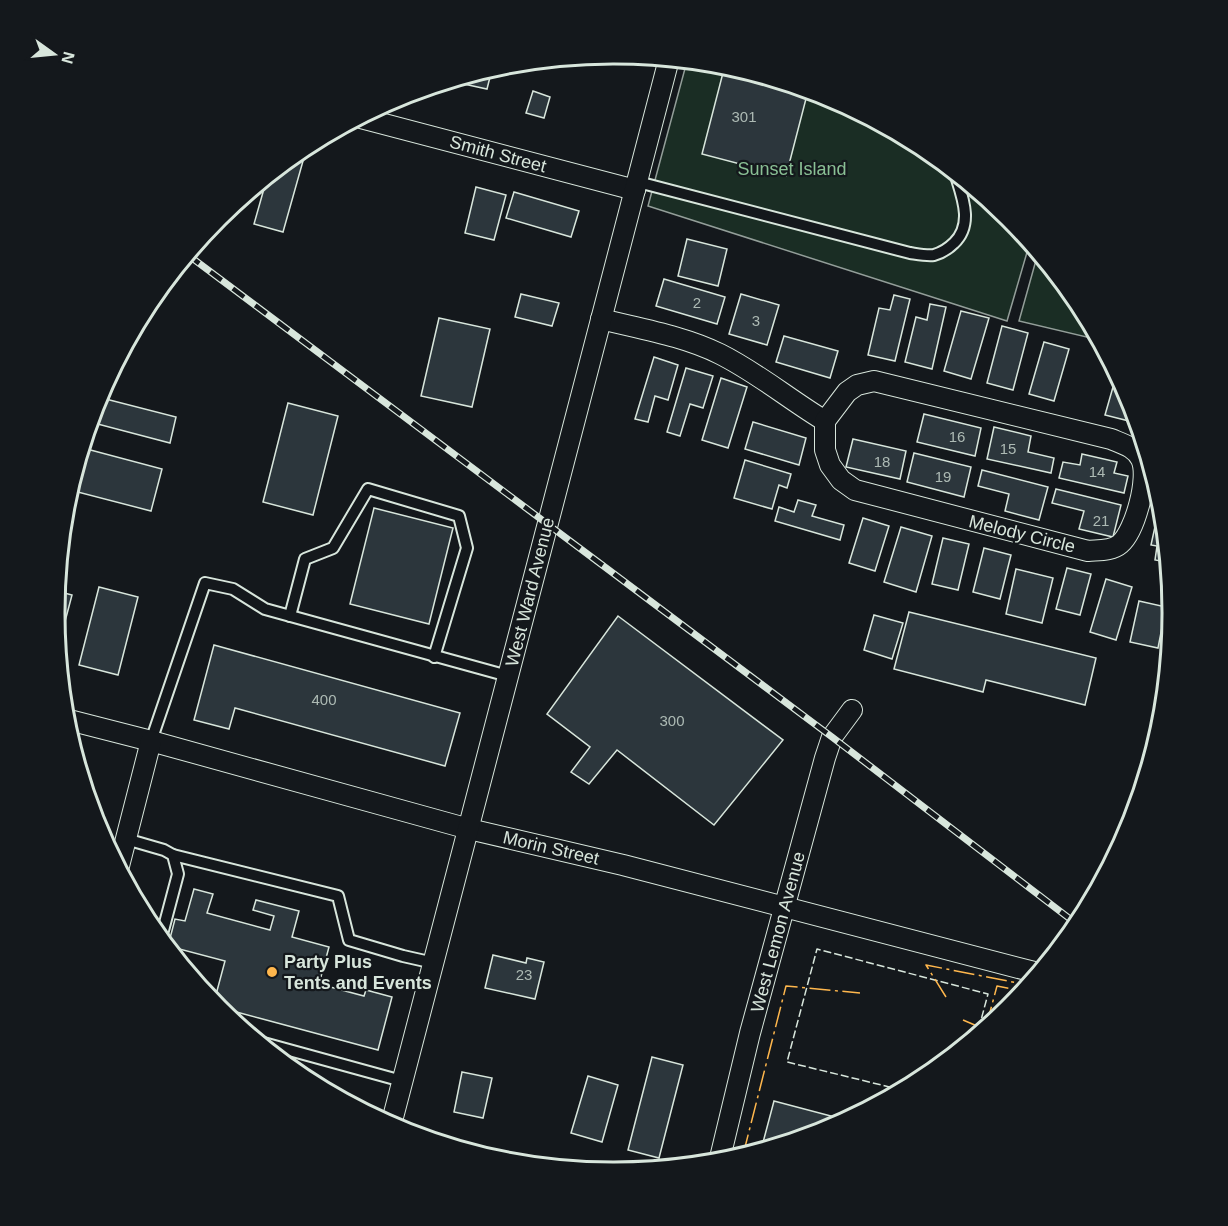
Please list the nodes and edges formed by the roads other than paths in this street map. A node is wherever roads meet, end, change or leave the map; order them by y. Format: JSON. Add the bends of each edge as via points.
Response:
{"nodes":[{"id":1,"x":667,"y":67,"type":"edge"},
{"id":2,"x":371,"y":121,"type":"edge"},
{"id":3,"x":637,"y":186,"type":"junction"},
{"id":4,"x":959,"y":187,"type":"edge"},
{"id":5,"x":601,"y":319,"type":"junction"},
{"id":6,"x":825,"y":421,"type":"junction"},
{"id":7,"x":1139,"y":455,"type":"edge"},
{"id":8,"x":1145,"y":475,"type":"edge"},
{"id":9,"x":290,"y":616,"type":"junction"},
{"id":10,"x":434,"y":657,"type":"junction"},
{"id":11,"x":508,"y":676,"type":"junction"},
{"id":12,"x":852,"y":710,"type":"dead end"},
{"id":13,"x":76,"y":722,"type":"edge"},
{"id":14,"x":151,"y":741,"type":"junction"},
{"id":15,"x":469,"y":828,"type":"junction"},
{"id":16,"x":126,"y":839,"type":"junction"},
{"id":17,"x":122,"y":855,"type":"edge"},
{"id":18,"x":173,"y":855,"type":"junction"},
{"id":19,"x":786,"y":906,"type":"junction"},
{"id":20,"x":164,"y":926,"type":"edge"},
{"id":21,"x":434,"y":963,"type":"junction"},
{"id":22,"x":1029,"y":971,"type":"edge"},
{"id":23,"x":279,"y":1047,"type":"edge"},
{"id":24,"x":402,"y":1082,"type":"junction"},
{"id":25,"x":394,"y":1115,"type":"edge"},
{"id":26,"x":722,"y":1151,"type":"edge"}],
"edges":[{"from":1,"to":3,"type":"street","name":"West Ward Avenue"},
{"from":2,"to":3,"type":"street","name":"Smith Street"},
{"from":3,"to":4,"type":"lane","via":[[910,253],[933,255],[950,248],[962,236],[966,223]]},
{"from":3,"to":5,"type":"street","name":"West Ward Avenue"},
{"from":5,"to":6,"type":"street","via":[[681,339],[718,353]]},
{"from":5,"to":11,"type":"street","name":"West Ward Avenue"},
{"from":6,"to":7,"type":"street","name":"Melody Circle","via":[[847,392],[874,381],[1111,439],[1130,446]]},
{"from":6,"to":8,"type":"street","name":"Melody Circle","via":[[825,450],[830,465],[855,490],[1088,551],[1112,548],[1130,531]]},
{"from":9,"to":10,"type":"lane"},
{"from":9,"to":10,"type":"lane","via":[[305,558],[333,548],[368,489],[459,516],[467,548]]},
{"from":9,"to":14,"type":"lane","via":[[266,609],[233,589],[205,583]]},
{"from":10,"to":11,"type":"lane"},
{"from":11,"to":15,"type":"street","name":"West Ward Avenue"},
{"from":12,"to":19,"type":"street","name":"West Lemon Avenue","via":[[832,737]]},
{"from":13,"to":14,"type":"street","name":"Morin Street"},
{"from":14,"to":15,"type":"street","name":"Morin Street"},
{"from":14,"to":16,"type":"street"},
{"from":15,"to":19,"type":"street","name":"Morin Street"},
{"from":15,"to":21,"type":"street","name":"West Ward Avenue"},
{"from":16,"to":17,"type":"street"},
{"from":16,"to":18,"type":"lane"},
{"from":18,"to":20,"type":"lane","via":[[178,874]]},
{"from":18,"to":21,"type":"lane","via":[[338,896],[349,940]]},
{"from":19,"to":22,"type":"street","name":"Morin Street"},
{"from":19,"to":26,"type":"street","name":"West Lemon Avenue"},
{"from":21,"to":24,"type":"street","name":"West Ward Avenue"},
{"from":23,"to":24,"type":"lane"},
{"from":24,"to":25,"type":"street","name":"West Ward Avenue"}]}
